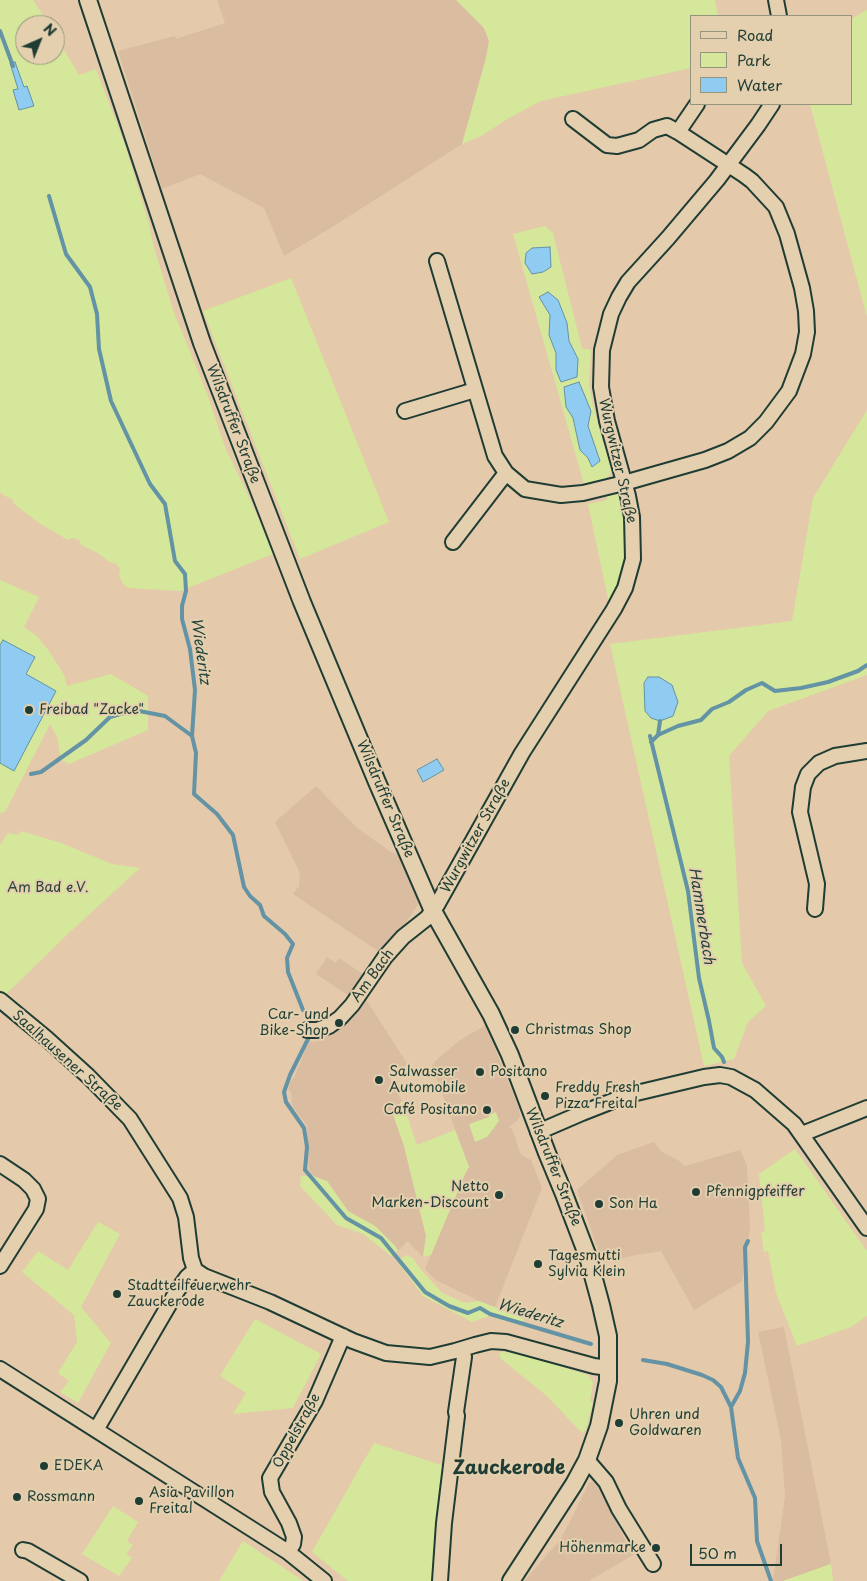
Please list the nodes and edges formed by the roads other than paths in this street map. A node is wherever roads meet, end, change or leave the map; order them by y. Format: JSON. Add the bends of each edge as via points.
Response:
{"nodes":[{"id":1,"x":88,"y":0,"type":"edge"},
{"id":2,"x":776,"y":0,"type":"edge"},
{"id":3,"x":779,"y":15,"type":"edge"},
{"id":4,"x":696,"y":105,"type":"edge"},
{"id":5,"x":771,"y":105,"type":"edge"},
{"id":6,"x":573,"y":119,"type":"dead end"},
{"id":7,"x":678,"y":132,"type":"junction"},
{"id":8,"x":729,"y":165,"type":"junction"},
{"id":9,"x":436,"y":261,"type":"dead end"},
{"id":10,"x":475,"y":390,"type":"junction"},
{"id":11,"x":405,"y":411,"type":"dead end"},
{"id":12,"x":506,"y":473,"type":"junction"},
{"id":13,"x":624,"y":483,"type":"junction"},
{"id":14,"x":453,"y":542,"type":"dead end"},
{"id":15,"x":867,"y":751,"type":"edge"},
{"id":16,"x":815,"y":909,"type":"dead end"},
{"id":17,"x":433,"y":911,"type":"junction"},
{"id":18,"x":0,"y":1000,"type":"edge"},
{"id":19,"x":307,"y":1030,"type":"dead end"},
{"id":20,"x":867,"y":1108,"type":"edge"},
{"id":21,"x":538,"y":1132,"type":"junction"},
{"id":22,"x":802,"y":1134,"type":"junction"},
{"id":23,"x":0,"y":1164,"type":"edge"},
{"id":24,"x":867,"y":1228,"type":"edge"},
{"id":25,"x":0,"y":1266,"type":"edge"},
{"id":26,"x":195,"y":1270,"type":"junction"},
{"id":27,"x":343,"y":1336,"type":"junction"},
{"id":28,"x":462,"y":1350,"type":"junction"},
{"id":29,"x":609,"y":1368,"type":"junction"},
{"id":30,"x":0,"y":1369,"type":"edge"},
{"id":31,"x":96,"y":1430,"type":"junction"},
{"id":32,"x":587,"y":1460,"type":"junction"},
{"id":33,"x":23,"y":1550,"type":"dead end"},
{"id":34,"x":288,"y":1552,"type":"junction"},
{"id":35,"x":653,"y":1564,"type":"dead end"},
{"id":36,"x":80,"y":1581,"type":"edge"},
{"id":37,"x":324,"y":1581,"type":"edge"},
{"id":38,"x":440,"y":1581,"type":"edge"},
{"id":39,"x":510,"y":1581,"type":"edge"}],
"edges":[{"from":1,"to":17,"type":"main road","name":"Wilsdruffer Straße","via":[[205,352],[302,602]]},
{"from":2,"to":3,"type":"street"},
{"from":4,"to":7,"type":"street"},
{"from":5,"to":8,"type":"street","name":"Wurgwitzer Straße"},
{"from":6,"to":7,"type":"street","via":[[607,145],[617,146],[639,140],[653,130],[667,126]]},
{"from":7,"to":8,"type":"street"},
{"from":8,"to":13,"type":"street","name":"Wurgwitzer Straße","via":[[628,282],[611,314],[602,350],[601,387],[606,421]]},
{"from":8,"to":13,"type":"street","via":[[752,181],[776,208],[787,234],[806,312],[803,354],[789,391],[750,438],[705,460]]},
{"from":9,"to":10,"type":"street"},
{"from":10,"to":11,"type":"street"},
{"from":10,"to":12,"type":"street","via":[[494,456]]},
{"from":12,"to":13,"type":"street","via":[[525,488],[554,495],[583,493]]},
{"from":12,"to":14,"type":"street"},
{"from":13,"to":17,"type":"street","name":"Wurgwitzer Straße","via":[[632,517],[633,541],[633,559],[625,588],[522,753]]},
{"from":15,"to":16,"type":"street","via":[[835,756],[818,763],[808,774],[803,787],[800,812],[817,884]]},
{"from":17,"to":19,"type":"street","name":"Am Bach","via":[[385,957],[340,1018],[329,1026]]},
{"from":17,"to":21,"type":"main road","name":"Wilsdruffer Straße","via":[[495,1022]]},
{"from":18,"to":26,"type":"street","name":"Saalhausener Straße","via":[[88,1076],[133,1122],[180,1198]]},
{"from":20,"to":22,"type":"street"},
{"from":21,"to":22,"type":"street","via":[[628,1095],[720,1075],[731,1076],[755,1090]]},
{"from":21,"to":29,"type":"main road","name":"Wilsdruffer Straße","via":[[588,1256],[606,1325]]},
{"from":22,"to":24,"type":"street"},
{"from":23,"to":25,"type":"street","via":[[24,1180],[38,1199],[36,1209]]},
{"from":26,"to":27,"type":"street"},
{"from":26,"to":31,"type":"street","via":[[177,1291]]},
{"from":27,"to":28,"type":"street","via":[[386,1353],[410,1356],[430,1357]]},
{"from":27,"to":34,"type":"street","name":"Oppelstraße","via":[[315,1401],[270,1478],[272,1492],[294,1537]]},
{"from":28,"to":29,"type":"street","via":[[490,1341],[506,1342]]},
{"from":28,"to":38,"type":"street","via":[[464,1357]]},
{"from":29,"to":32,"type":"main road","name":"Wilsdruffer Straße","via":[[606,1397]]},
{"from":30,"to":31,"type":"street"},
{"from":31,"to":34,"type":"street"},
{"from":32,"to":35,"type":"street","via":[[606,1482]]},
{"from":32,"to":39,"type":"main road","name":"Wilsdruffer Straße"},
{"from":33,"to":36,"type":"street"},
{"from":34,"to":37,"type":"street"}]}
